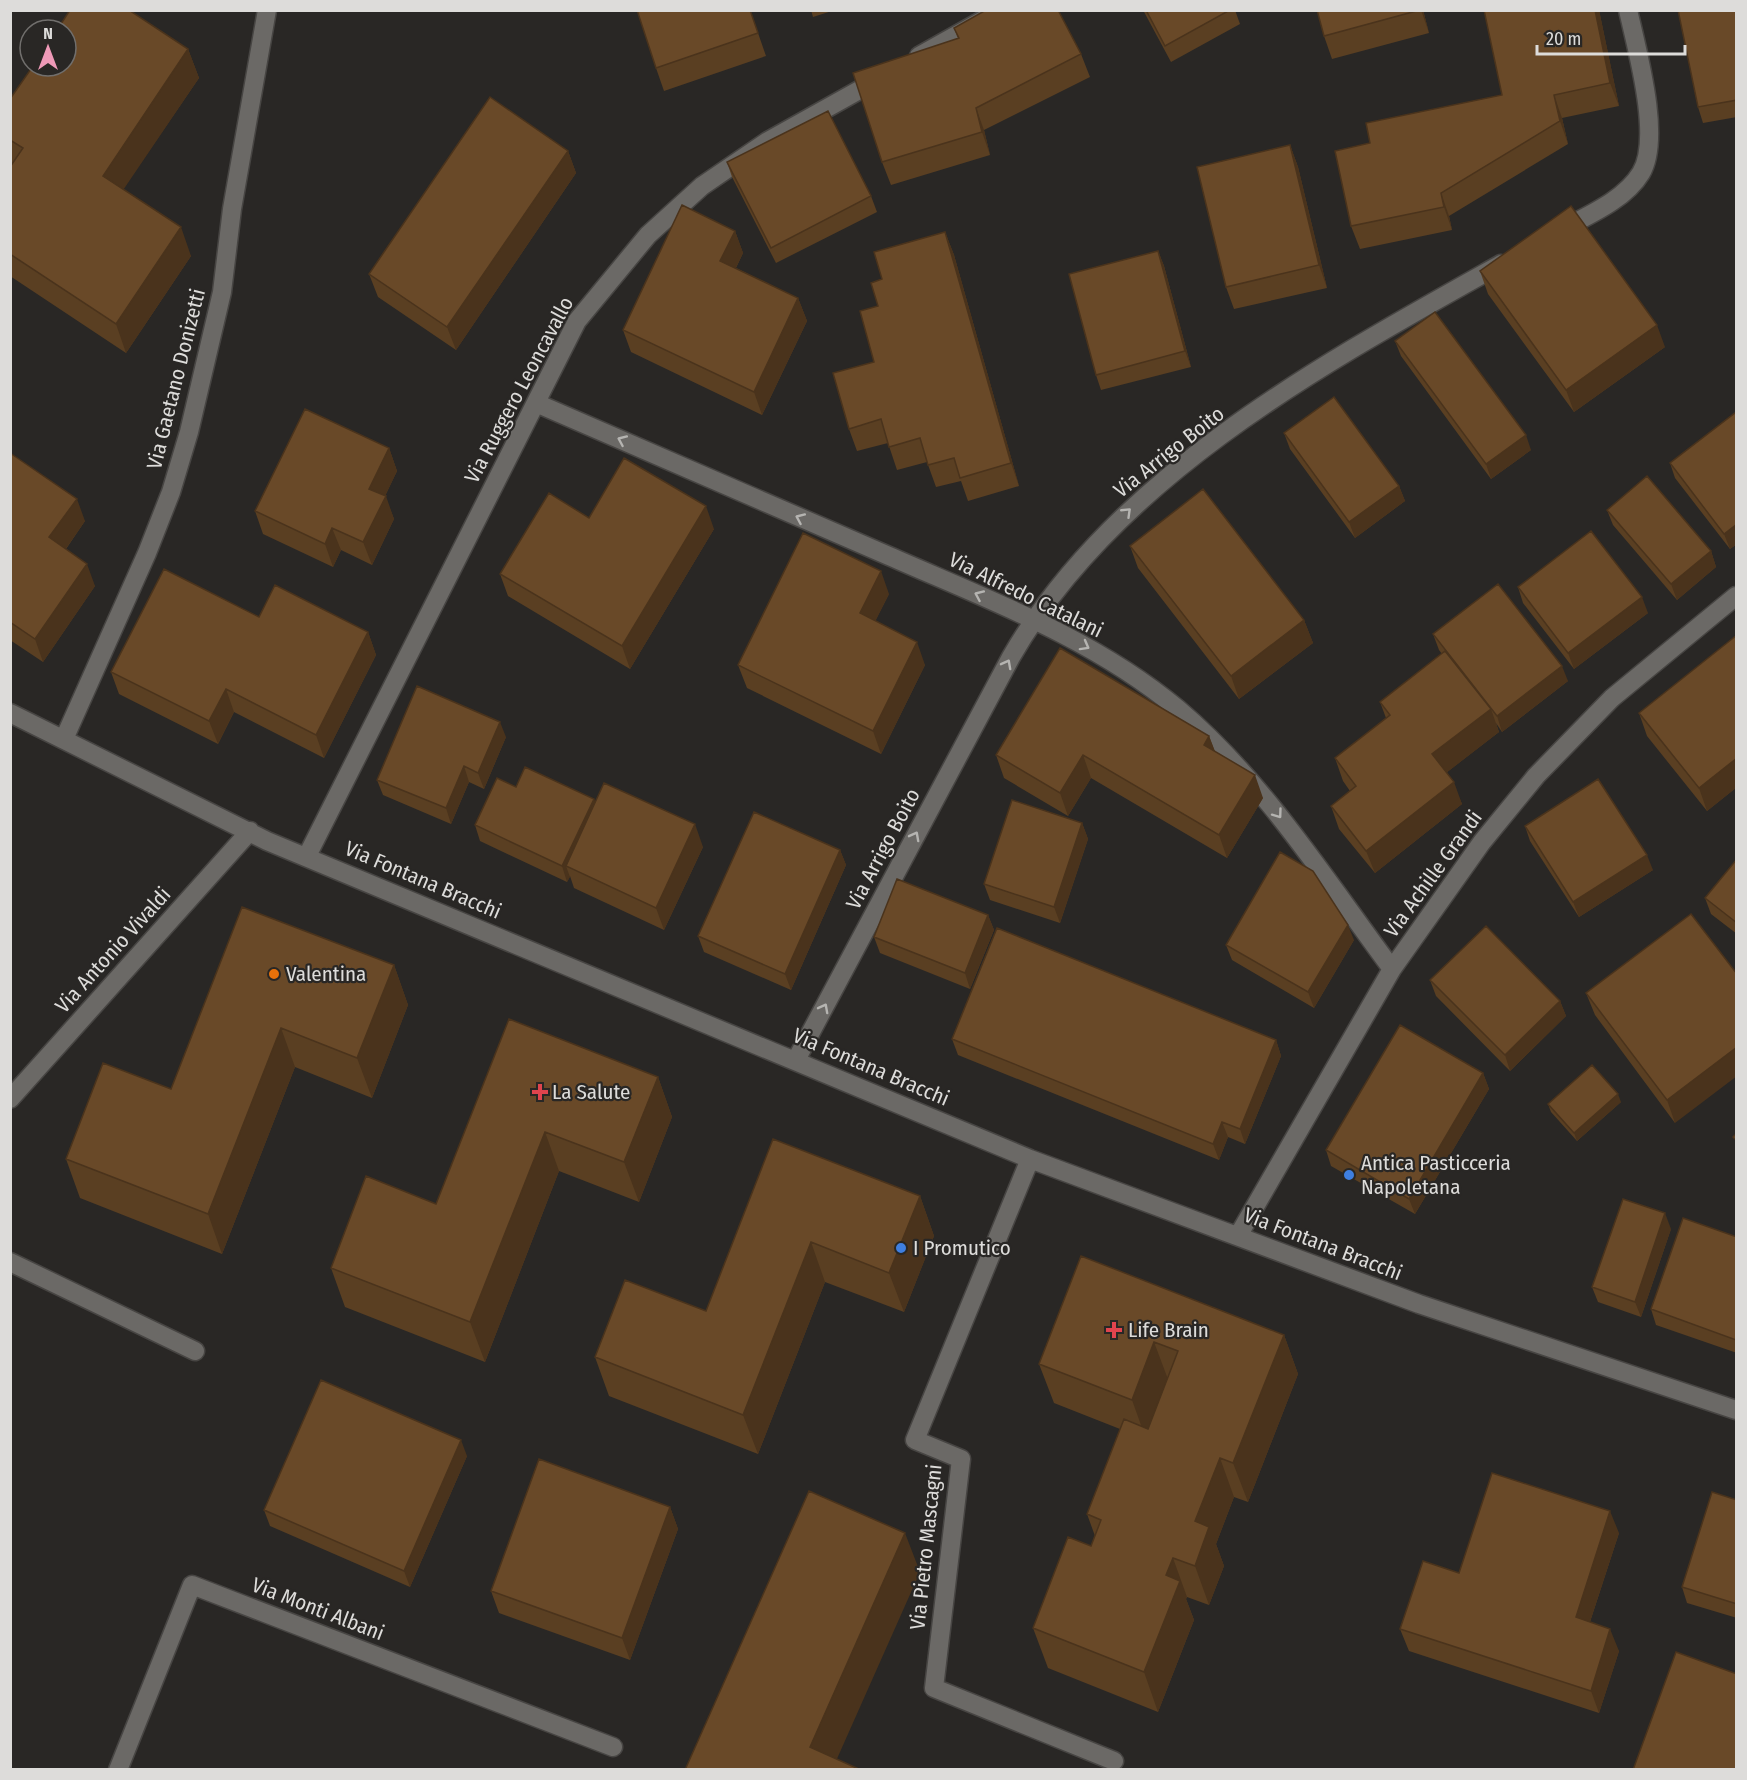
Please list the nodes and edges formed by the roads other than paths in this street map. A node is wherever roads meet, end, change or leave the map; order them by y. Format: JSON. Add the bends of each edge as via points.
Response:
{"nodes":[{"id":1,"x":267,"y":10,"type":"edge"},
{"id":2,"x":1001,"y":10,"type":"edge"},
{"id":3,"x":1628,"y":10,"type":"edge"},
{"id":4,"x":1540,"y":242,"type":"edge"},
{"id":5,"x":1521,"y":253,"type":"edge"},
{"id":6,"x":536,"y":402,"type":"junction"},
{"id":7,"x":1737,"y":596,"type":"edge"},
{"id":8,"x":1033,"y":619,"type":"junction"},
{"id":9,"x":10,"y":713,"type":"edge"},
{"id":10,"x":64,"y":739,"type":"junction"},
{"id":11,"x":250,"y":831,"type":"junction"},
{"id":12,"x":307,"y":856,"type":"junction"},
{"id":13,"x":1392,"y":969,"type":"junction"},
{"id":14,"x":796,"y":1060,"type":"junction"},
{"id":15,"x":10,"y":1099,"type":"edge"},
{"id":16,"x":1030,"y":1159,"type":"junction"},
{"id":17,"x":1238,"y":1236,"type":"junction"},
{"id":18,"x":10,"y":1262,"type":"edge"},
{"id":19,"x":195,"y":1351,"type":"dead end"},
{"id":20,"x":1737,"y":1410,"type":"edge"},
{"id":21,"x":613,"y":1747,"type":"dead end"},
{"id":22,"x":1114,"y":1761,"type":"dead end"},
{"id":23,"x":118,"y":1770,"type":"edge"}],
"edges":[{"from":1,"to":10,"type":"street","name":"Via Gaetano Donizetti","via":[[232,210],[222,292],[189,432],[147,554]]},
{"from":2,"to":6,"type":"street","name":"Via Ruggero Leoncavallo","via":[[758,147],[702,186],[621,265],[577,321]]},
{"from":3,"to":4,"type":"street","via":[[1647,105],[1648,155],[1641,173],[1627,189]]},
{"from":8,"to":5,"type":"street","name":"Via Arrigo Boito","one_way":true,"via":[[1104,534],[1182,467],[1328,364]]},
{"from":8,"to":6,"type":"street","name":"Via Alfredo Catalani","one_way":true},
{"from":6,"to":12,"type":"street","name":"Via Ruggero Leoncavallo"},
{"from":7,"to":13,"type":"street","name":"Via Achille Grandi","via":[[1612,698],[1536,776],[1441,897]]},
{"from":8,"to":13,"type":"street","name":"Via Alfredo Catalani","one_way":true,"via":[[1131,674],[1211,738],[1268,800]]},
{"from":14,"to":8,"type":"street","name":"Via Arrigo Boito","one_way":true},
{"from":9,"to":10,"type":"street","name":"Via Fontana Bracchi"},
{"from":10,"to":11,"type":"street","name":"Via Fontana Bracchi"},
{"from":11,"to":12,"type":"street","name":"Via Fontana Bracchi"},
{"from":11,"to":15,"type":"street","name":"Via Antonio Vivaldi"},
{"from":12,"to":14,"type":"street","name":"Via Fontana Bracchi"},
{"from":13,"to":17,"type":"street","name":"Via Achille Grandi"},
{"from":14,"to":16,"type":"street","name":"Via Fontana Bracchi"},
{"from":16,"to":17,"type":"street","name":"Via Fontana Bracchi"},
{"from":16,"to":22,"type":"street","name":"Via Pietro Mascagni","via":[[915,1440],[961,1459],[934,1688]]},
{"from":17,"to":20,"type":"street","name":"Via Fontana Bracchi","via":[[1419,1304]]},
{"from":18,"to":19,"type":"street"},
{"from":21,"to":23,"type":"street","name":"Via Monti Albani","via":[[192,1585]]}]}
